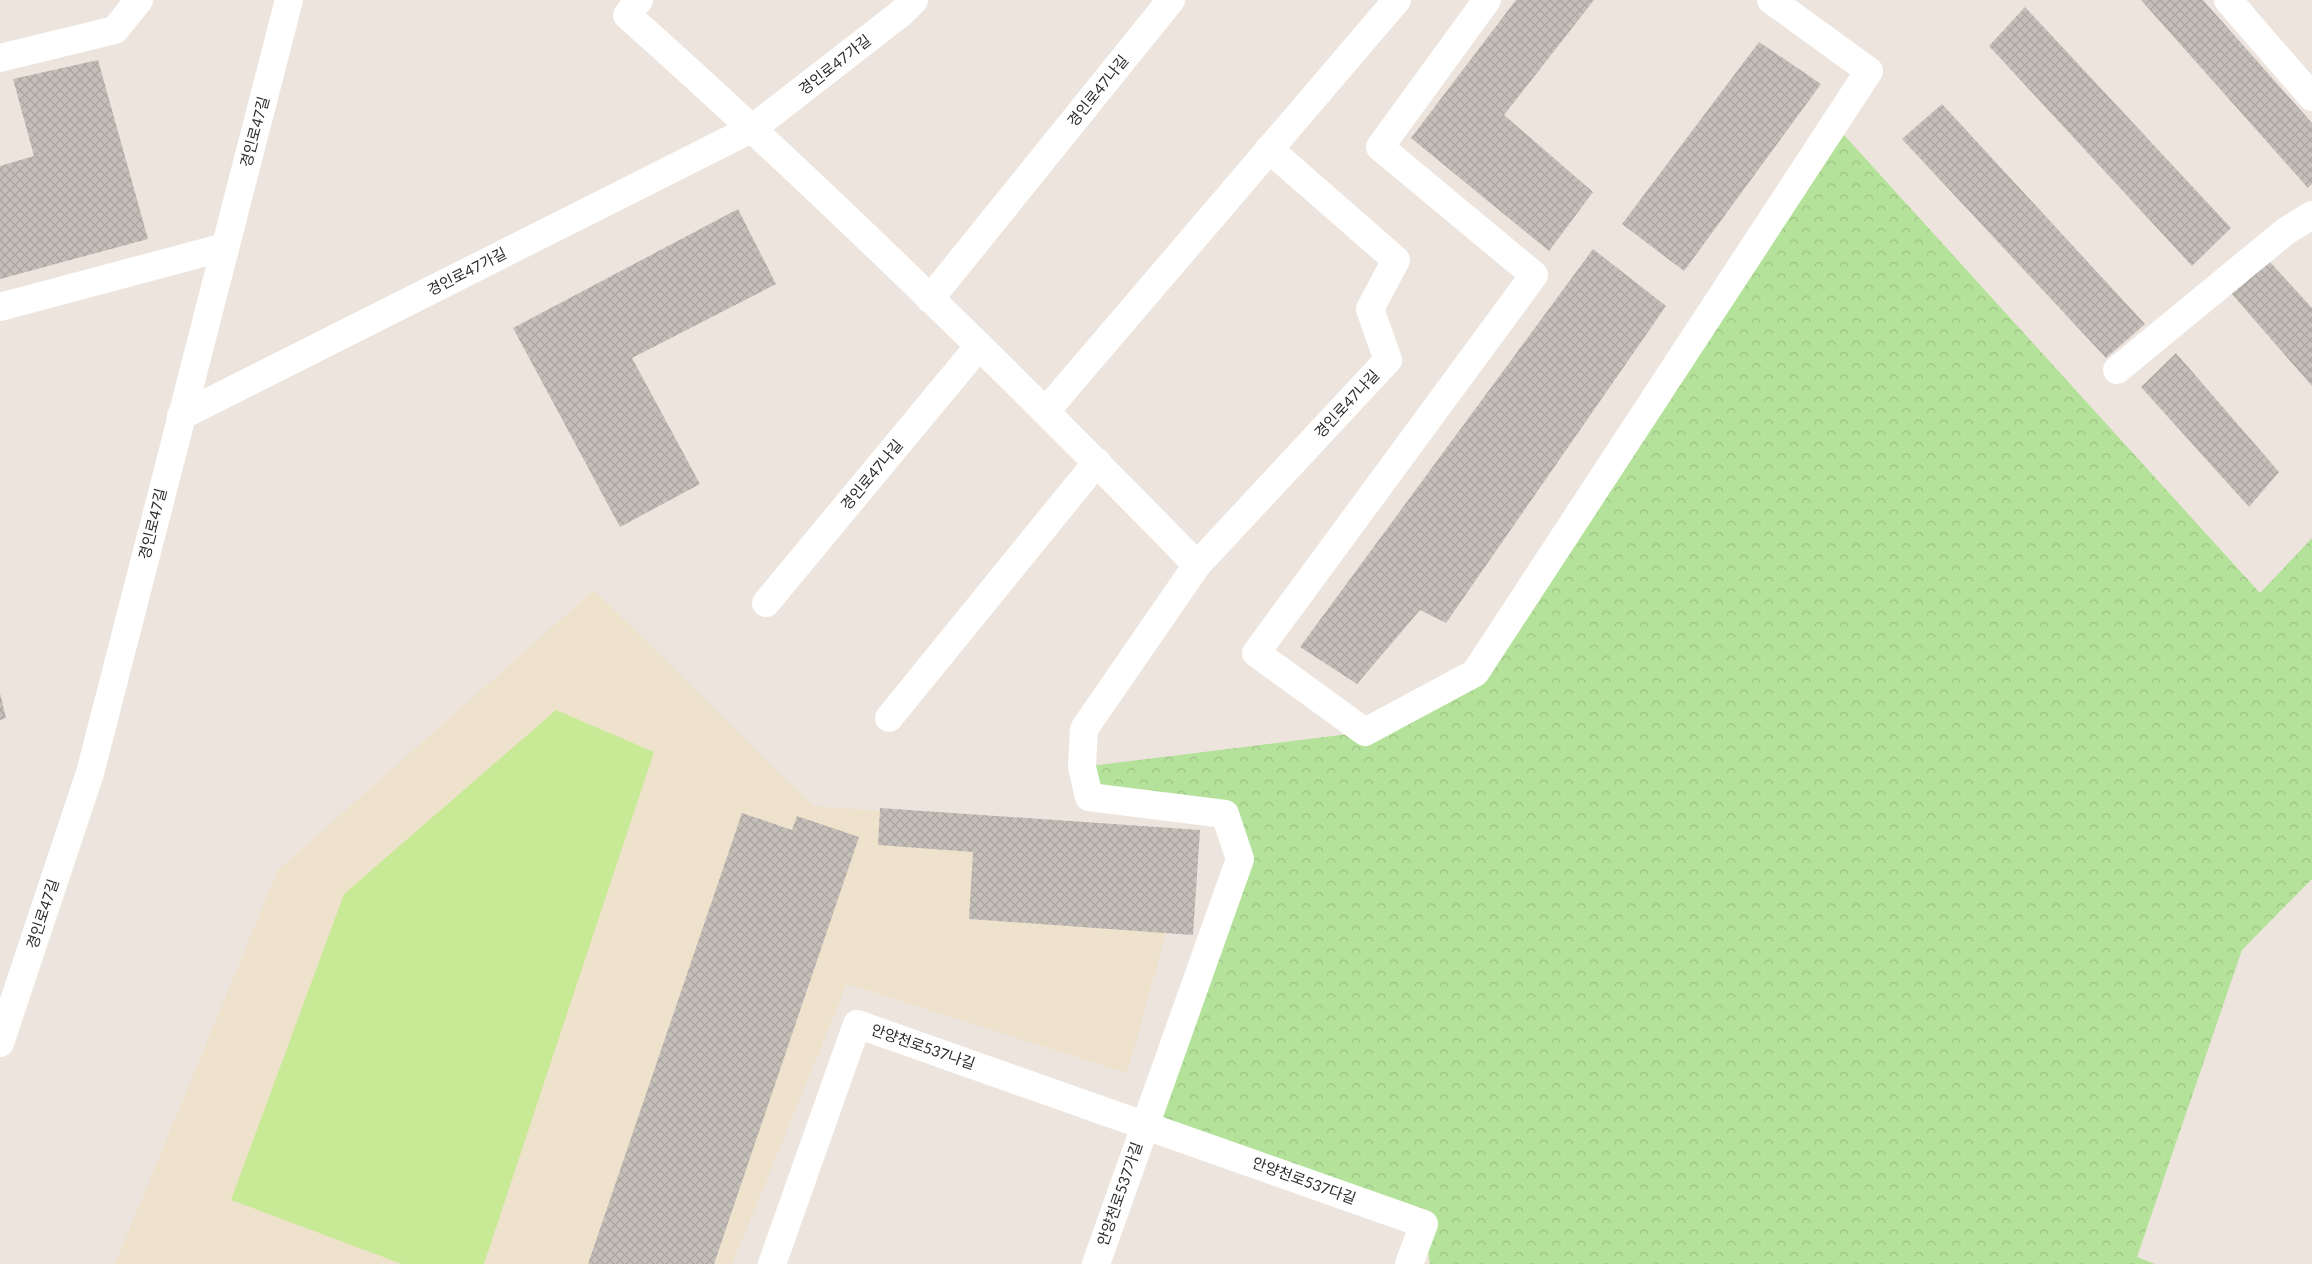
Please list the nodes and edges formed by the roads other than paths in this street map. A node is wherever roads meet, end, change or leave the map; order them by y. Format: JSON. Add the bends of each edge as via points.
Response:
{"nodes":[{"id":1,"x":139,"y":0,"type":"edge"},
{"id":2,"x":289,"y":0,"type":"edge"},
{"id":3,"x":639,"y":0,"type":"edge"},
{"id":4,"x":914,"y":0,"type":"edge"},
{"id":5,"x":1171,"y":0,"type":"edge"},
{"id":6,"x":1397,"y":0,"type":"edge"},
{"id":7,"x":1487,"y":0,"type":"edge"},
{"id":8,"x":1771,"y":0,"type":"edge"},
{"id":9,"x":2228,"y":0,"type":"edge"},
{"id":10,"x":0,"y":58,"type":"edge"},
{"id":11,"x":2312,"y":97,"type":"edge"},
{"id":12,"x":753,"y":128,"type":"junction"},
{"id":13,"x":1269,"y":149,"type":"junction"},
{"id":14,"x":2312,"y":215,"type":"edge"},
{"id":15,"x":224,"y":247,"type":"junction"},
{"id":16,"x":930,"y":299,"type":"junction"},
{"id":17,"x":0,"y":307,"type":"edge"},
{"id":18,"x":979,"y":346,"type":"junction"},
{"id":19,"x":2117,"y":370,"type":"dead end"},
{"id":20,"x":1046,"y":411,"type":"junction"},
{"id":21,"x":180,"y":416,"type":"junction"},
{"id":22,"x":1097,"y":462,"type":"junction"},
{"id":23,"x":1198,"y":565,"type":"junction"},
{"id":24,"x":766,"y":603,"type":"dead end"},
{"id":25,"x":889,"y":718,"type":"dead end"},
{"id":26,"x":1082,"y":767,"type":"joint"},
{"id":27,"x":0,"y":1043,"type":"edge"},
{"id":28,"x":1144,"y":1124,"type":"junction"},
{"id":29,"x":772,"y":1264,"type":"edge"},
{"id":30,"x":1096,"y":1264,"type":"edge"},
{"id":31,"x":1409,"y":1264,"type":"edge"}],
"edges":[{"from":1,"to":10,"type":"street","via":[[115,30]]},
{"from":2,"to":15,"type":"street","name":"경인로47길"},
{"from":3,"to":12,"type":"street","via":[[627,15]]},
{"from":4,"to":12,"type":"street","name":"경인로47가길"},
{"from":5,"to":16,"type":"street","name":"경인로47나길"},
{"from":6,"to":13,"type":"street"},
{"from":7,"to":8,"type":"street","via":[[1380,147],[1534,276],[1256,653],[1365,732],[1475,673],[1869,71]]},
{"from":9,"to":11,"type":"street"},
{"from":12,"to":16,"type":"street"},
{"from":12,"to":21,"type":"street","name":"경인로47가길"},
{"from":13,"to":20,"type":"street"},
{"from":13,"to":23,"type":"street","name":"경인로47나길","via":[[1396,260],[1370,309],[1388,360]]},
{"from":14,"to":19,"type":"street","via":[[2286,232]]},
{"from":15,"to":17,"type":"street"},
{"from":15,"to":21,"type":"street","name":"경인로47길"},
{"from":16,"to":18,"type":"street"},
{"from":18,"to":20,"type":"street"},
{"from":18,"to":24,"type":"street","name":"경인로47나길"},
{"from":20,"to":22,"type":"street"},
{"from":21,"to":27,"type":"street","name":"경인로47길","via":[[90,773]]},
{"from":22,"to":23,"type":"street"},
{"from":22,"to":25,"type":"street"},
{"from":23,"to":26,"type":"street","name":"경인로47나길","via":[[1084,729]]},
{"from":26,"to":28,"type":"street","name":"안양천로537가길","via":[[1089,797],[1225,814],[1240,860]]},
{"from":28,"to":29,"type":"street","name":"안양천로537나길","via":[[857,1024]]},
{"from":28,"to":30,"type":"street","name":"안양천로537가길"},
{"from":28,"to":31,"type":"street","name":"안양천로537다길","via":[[1424,1224]]}]}
